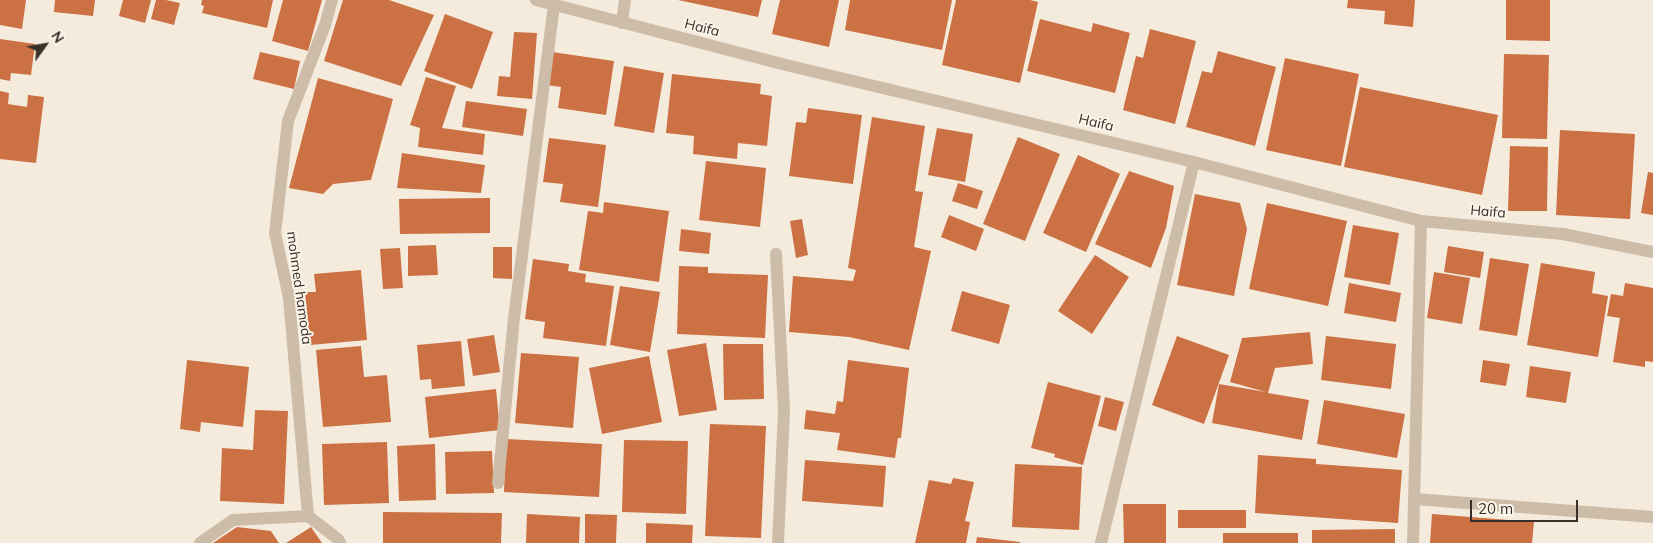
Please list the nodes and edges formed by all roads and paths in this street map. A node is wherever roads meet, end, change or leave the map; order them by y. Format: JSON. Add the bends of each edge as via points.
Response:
{"nodes":[{"id":1,"x":332,"y":0,"type":"edge"},
{"id":2,"x":536,"y":0,"type":"edge"},
{"id":3,"x":625,"y":0,"type":"edge"},
{"id":4,"x":554,"y":5,"type":"junction"},
{"id":5,"x":622,"y":23,"type":"junction"},
{"id":6,"x":1194,"y":162,"type":"junction"},
{"id":7,"x":1421,"y":221,"type":"junction"},
{"id":8,"x":1653,"y":252,"type":"edge"},
{"id":9,"x":776,"y":254,"type":"dead end"},
{"id":10,"x":498,"y":483,"type":"dead end"},
{"id":11,"x":1414,"y":500,"type":"junction"},
{"id":12,"x":308,"y":516,"type":"junction"},
{"id":13,"x":1653,"y":517,"type":"edge"},
{"id":14,"x":200,"y":543,"type":"edge"},
{"id":15,"x":340,"y":543,"type":"edge"},
{"id":16,"x":778,"y":543,"type":"edge"},
{"id":17,"x":1101,"y":543,"type":"edge"},
{"id":18,"x":1413,"y":543,"type":"edge"}],
"edges":[{"from":1,"to":12,"type":"street","name":"mohmed hamoda","via":[[288,121],[275,233],[289,298]]},
{"from":2,"to":4,"type":"street","name":"Haifa"},
{"from":3,"to":5,"type":"street"},
{"from":4,"to":5,"type":"street","name":"Haifa"},
{"from":4,"to":10,"type":"street","via":[[514,318]]},
{"from":5,"to":6,"type":"street","name":"Haifa"},
{"from":6,"to":7,"type":"street","name":"Haifa"},
{"from":6,"to":17,"type":"street"},
{"from":7,"to":8,"type":"street","name":"Haifa","via":[[1563,234]]},
{"from":7,"to":11,"type":"street"},
{"from":9,"to":16,"type":"street","via":[[784,410]]},
{"from":11,"to":13,"type":"street"},
{"from":11,"to":18,"type":"street"},
{"from":12,"to":14,"type":"street","via":[[233,520]]},
{"from":12,"to":15,"type":"street"}]}
